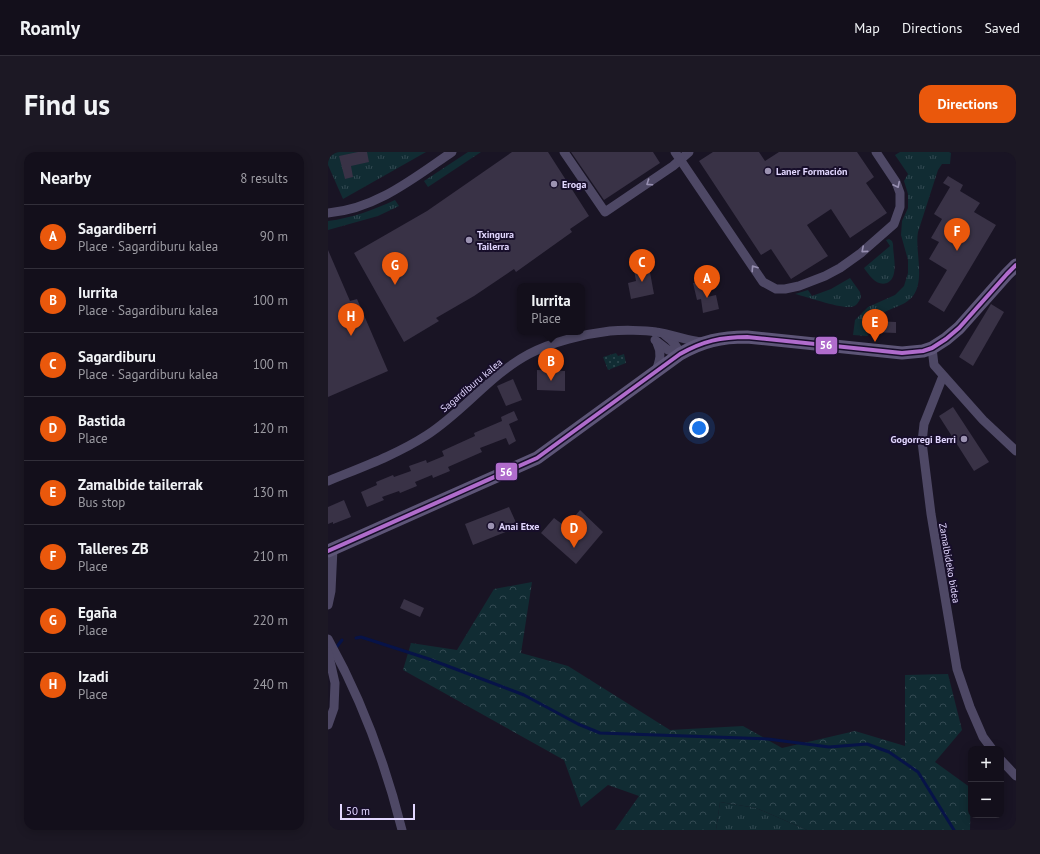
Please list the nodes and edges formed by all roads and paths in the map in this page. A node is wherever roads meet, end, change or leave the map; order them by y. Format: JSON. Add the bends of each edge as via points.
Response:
{"nodes":[{"id":1,"x":452,"y":152,"type":"edge"},
{"id":2,"x":564,"y":152,"type":"edge"},
{"id":3,"x":675,"y":152,"type":"edge"},
{"id":4,"x":689,"y":152,"type":"edge"},
{"id":5,"x":876,"y":152,"type":"edge"},
{"id":6,"x":681,"y":160,"type":"junction"},
{"id":7,"x":328,"y":213,"type":"edge"},
{"id":8,"x":1016,"y":266,"type":"edge"},
{"id":9,"x":657,"y":336,"type":"junction"},
{"id":10,"x":705,"y":342,"type":"junction"},
{"id":11,"x":932,"y":348,"type":"junction"},
{"id":12,"x":680,"y":354,"type":"junction"},
{"id":13,"x":656,"y":371,"type":"junction"},
{"id":14,"x":943,"y":376,"type":"junction"},
{"id":15,"x":1016,"y":451,"type":"edge"},
{"id":16,"x":328,"y":481,"type":"edge"},
{"id":17,"x":331,"y":550,"type":"edge"},
{"id":18,"x":328,"y":604,"type":"edge"},
{"id":19,"x":328,"y":639,"type":"edge"},
{"id":20,"x":328,"y":652,"type":"edge"},
{"id":21,"x":328,"y":725,"type":"edge"},
{"id":22,"x":990,"y":746,"type":"edge"},
{"id":23,"x":1004,"y":763,"type":"edge"},
{"id":24,"x":1016,"y":776,"type":"edge"},
{"id":25,"x":402,"y":830,"type":"edge"}],
"edges":[{"from":1,"to":7,"type":"street","via":[[386,196],[360,206]]},
{"from":6,"to":2,"type":"street","one_way":true,"via":[[605,212]]},
{"from":3,"to":6,"type":"street"},
{"from":4,"to":6,"type":"street"},
{"from":5,"to":6,"type":"street","one_way":true,"via":[[896,182],[900,193],[900,208],[894,224],[840,268],[799,286],[776,290],[763,282]]},
{"from":8,"to":11,"type":"street","via":[[953,334]]},
{"from":9,"to":10,"type":"street","name":"Sagardiburu kalea"},
{"from":9,"to":12,"type":"street","name":"Sagardiburu kalea","via":[[668,350]]},
{"from":9,"to":13,"type":"street","via":[[660,361]]},
{"from":9,"to":16,"type":"street","name":"Sagardiburu kalea","via":[[612,331],[585,335],[529,354],[428,434],[404,449]]},
{"from":10,"to":11,"type":"street","via":[[747,337],[902,353]]},
{"from":10,"to":12,"type":"street"},
{"from":11,"to":14,"type":"street","via":[[934,365]]},
{"from":12,"to":13,"type":"street"},
{"from":13,"to":17,"type":"street","via":[[537,458]]},
{"from":14,"to":15,"type":"street","via":[[983,420]]},
{"from":14,"to":22,"type":"street","name":"Zamalbideko bidea","via":[[924,424],[922,442],[931,514],[957,669],[970,707]]},
{"from":17,"to":18,"type":"street"},
{"from":19,"to":25,"type":"street","via":[[345,670],[377,743]]},
{"from":20,"to":21,"type":"street","via":[[335,683],[334,708]]},
{"from":23,"to":24,"type":"street"}]}
